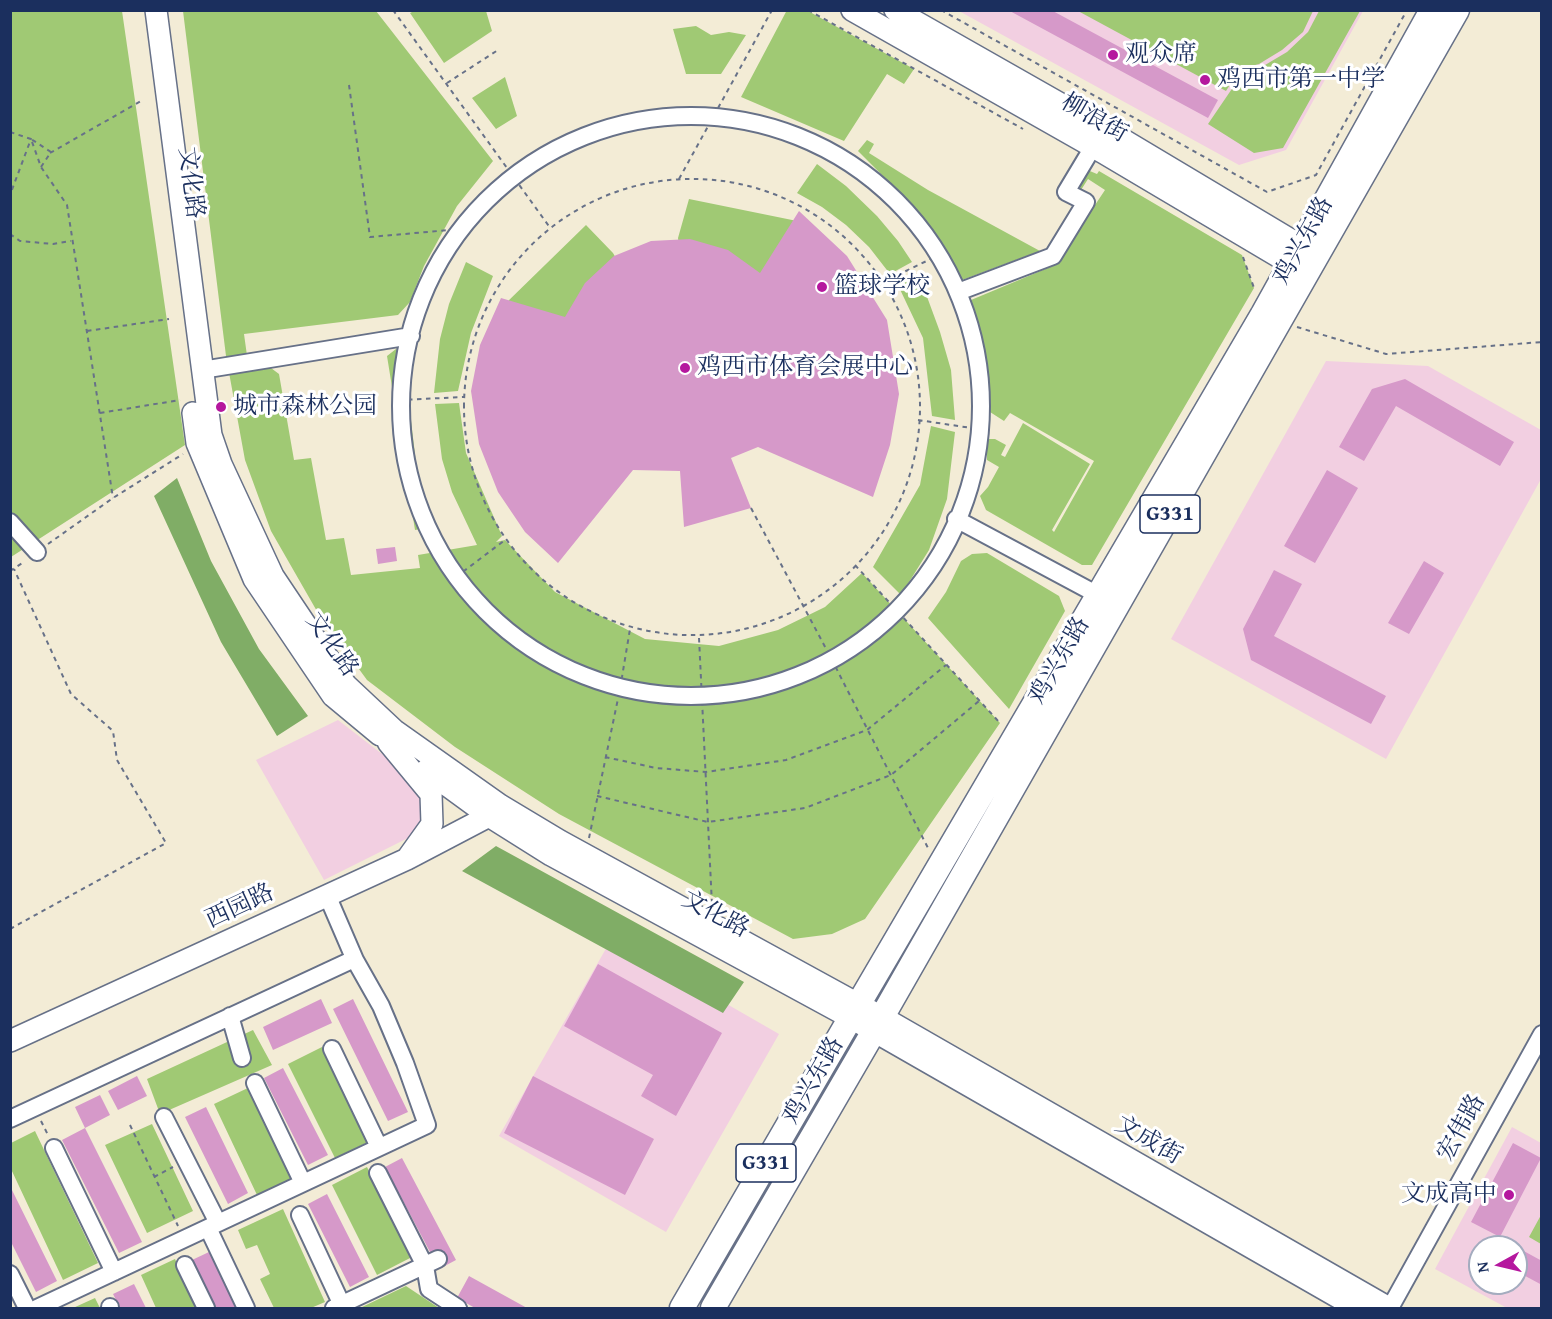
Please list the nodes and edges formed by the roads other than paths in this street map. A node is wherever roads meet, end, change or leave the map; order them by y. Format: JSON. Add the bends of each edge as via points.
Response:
{"nodes":[{"id":1,"x":142,"y":10,"type":"edge"},
{"id":2,"x":156,"y":10,"type":"edge"},
{"id":3,"x":852,"y":10,"type":"edge"},
{"id":4,"x":895,"y":10,"type":"edge"},
{"id":5,"x":1432,"y":10,"type":"edge"},
{"id":6,"x":1457,"y":10,"type":"edge"},
{"id":7,"x":1092,"y":147,"type":"junction"},
{"id":8,"x":1301,"y":259,"type":"junction"},
{"id":9,"x":958,"y":292,"type":"junction"},
{"id":10,"x":411,"y":336,"type":"junction"},
{"id":11,"x":202,"y":370,"type":"junction"},
{"id":12,"x":956,"y":519,"type":"junction"},
{"id":13,"x":10,"y":522,"type":"edge"},
{"id":14,"x":37,"y":552,"type":"road end"},
{"id":15,"x":1098,"y":595,"type":"junction"},
{"id":16,"x":388,"y":742,"type":"junction"},
{"id":17,"x":495,"y":811,"type":"junction"},
{"id":18,"x":407,"y":858,"type":"junction"},
{"id":19,"x":327,"y":896,"type":"junction"},
{"id":20,"x":354,"y":958,"type":"junction"},
{"id":21,"x":854,"y":1011,"type":"junction"},
{"id":22,"x":231,"y":1016,"type":"junction"},
{"id":23,"x":878,"y":1024,"type":"junction"},
{"id":24,"x":1542,"y":1034,"type":"edge"},
{"id":25,"x":10,"y":1041,"type":"edge"},
{"id":26,"x":332,"y":1049,"type":"dead end"},
{"id":27,"x":242,"y":1058,"type":"dead end"},
{"id":28,"x":255,"y":1083,"type":"dead end"},
{"id":29,"x":164,"y":1116,"type":"dead end"},
{"id":30,"x":10,"y":1119,"type":"edge"},
{"id":31,"x":379,"y":1147,"type":"junction"},
{"id":32,"x":54,"y":1148,"type":"road end"},
{"id":33,"x":378,"y":1173,"type":"dead end"},
{"id":34,"x":303,"y":1183,"type":"junction"},
{"id":35,"x":300,"y":1215,"type":"dead end"},
{"id":36,"x":213,"y":1226,"type":"junction"},
{"id":37,"x":431,"y":1262,"type":"junction"},
{"id":38,"x":185,"y":1265,"type":"dead end"},
{"id":39,"x":114,"y":1272,"type":"junction"},
{"id":40,"x":10,"y":1274,"type":"edge"},
{"id":41,"x":338,"y":1306,"type":"edge"},
{"id":42,"x":27,"y":1308,"type":"edge"},
{"id":43,"x":37,"y":1308,"type":"edge"},
{"id":44,"x":206,"y":1308,"type":"edge"},
{"id":45,"x":246,"y":1308,"type":"edge"},
{"id":46,"x":458,"y":1308,"type":"edge"},
{"id":47,"x":682,"y":1308,"type":"edge"},
{"id":48,"x":713,"y":1308,"type":"edge"},
{"id":49,"x":1358,"y":1308,"type":"edge"},
{"id":50,"x":1389,"y":1308,"type":"edge"}],
"edges":[{"from":1,"to":16,"type":"main road","name":"文化路","via":[[197,443],[254,579],[333,696]]},
{"from":2,"to":11,"type":"main road","name":"文化路"},
{"from":3,"to":7,"type":"main road","name":"柳浪街"},
{"from":4,"to":8,"type":"main road","name":"柳浪街","via":[[1115,135]]},
{"from":5,"to":8,"type":"highway","name":"鸡兴东路","number":"G331"},
{"from":6,"to":8,"type":"highway","name":"鸡兴东路","number":"G331"},
{"from":7,"to":8,"type":"main road","name":"柳浪街"},
{"from":7,"to":9,"type":"street","via":[[1066,192],[1086,202],[1053,256]]},
{"from":8,"to":15,"type":"highway","name":"鸡兴东路","number":"G331"},
{"from":8,"to":23,"type":"highway","name":"鸡兴东路","number":"G331","via":[[1280,322]]},
{"from":9,"to":10,"type":"street","via":[[918,223],[842,156],[748,118],[647,116],[551,148],[472,211],[419,297]]},
{"from":9,"to":12,"type":"street","via":[[982,393],[972,484]]},
{"from":10,"to":11,"type":"street"},
{"from":10,"to":12,"type":"street","via":[[399,400],[413,497],[460,586],[528,649],[611,687],[702,698],[792,681],[872,635],[934,568]]},
{"from":11,"to":17,"type":"main road","name":"文化路","via":[[211,435],[273,576],[346,685],[394,730]]},
{"from":12,"to":15,"type":"street"},
{"from":13,"to":14,"type":"street"},
{"from":15,"to":21,"type":"highway","name":"鸡兴东路","number":"G331"},
{"from":16,"to":17,"type":"main road","name":"文化路"},
{"from":16,"to":18,"type":"main road","via":[[431,794],[432,824]]},
{"from":17,"to":18,"type":"main road","name":"西园路"},
{"from":17,"to":21,"type":"main road","name":"文化路","via":[[551,855]]},
{"from":18,"to":19,"type":"main road","name":"西园路"},
{"from":19,"to":20,"type":"street"},
{"from":19,"to":25,"type":"main road","name":"西园路"},
{"from":20,"to":22,"type":"street"},
{"from":20,"to":31,"type":"street","via":[[381,1006],[427,1125]]},
{"from":21,"to":23,"type":"main road","name":"文化路"},
{"from":21,"to":47,"type":"highway","name":"鸡兴东路","number":"G331"},
{"from":22,"to":27,"type":"street"},
{"from":22,"to":30,"type":"street"},
{"from":23,"to":48,"type":"highway","name":"鸡兴东路","number":"G331"},
{"from":23,"to":49,"type":"main road","name":"文成街"},
{"from":23,"to":50,"type":"main road","name":"文成街"},
{"from":24,"to":50,"type":"street","name":"宏伟路"},
{"from":26,"to":31,"type":"street"},
{"from":28,"to":34,"type":"street"},
{"from":29,"to":36,"type":"street"},
{"from":31,"to":34,"type":"street"},
{"from":32,"to":39,"type":"street"},
{"from":33,"to":37,"type":"street"},
{"from":34,"to":36,"type":"street"},
{"from":35,"to":41,"type":"street"},
{"from":36,"to":39,"type":"street"},
{"from":36,"to":45,"type":"street"},
{"from":37,"to":41,"type":"street"},
{"from":37,"to":46,"type":"street","via":[[429,1289]]},
{"from":38,"to":44,"type":"street"},
{"from":39,"to":43,"type":"street"},
{"from":40,"to":42,"type":"street"}]}
